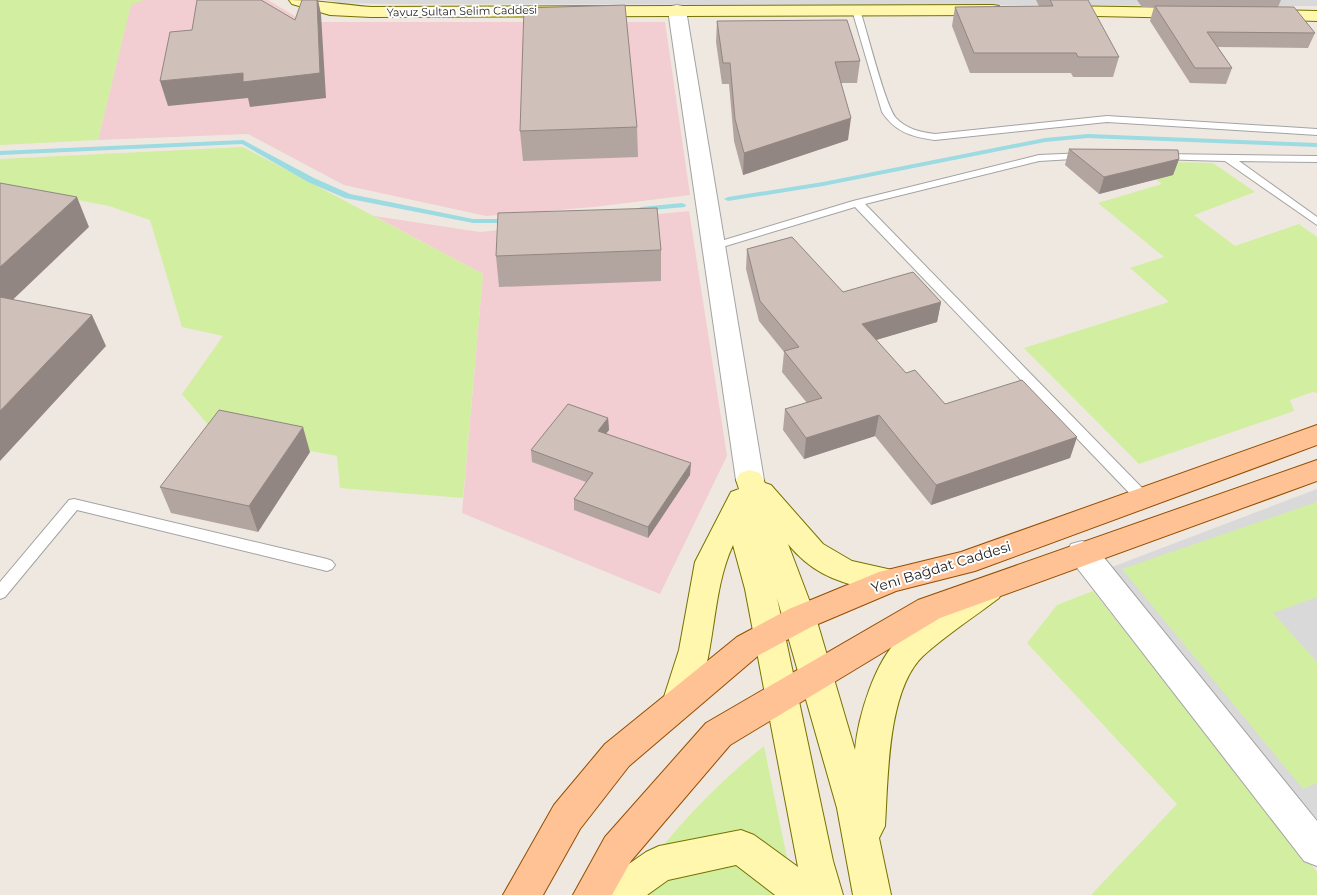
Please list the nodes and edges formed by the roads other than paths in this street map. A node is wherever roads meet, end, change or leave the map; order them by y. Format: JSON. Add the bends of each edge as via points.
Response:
{"nodes":[{"id":1,"x":298,"y":0,"type":"edge"},
{"id":2,"x":608,"y":5,"type":"edge"},
{"id":3,"x":954,"y":5,"type":"edge"},
{"id":4,"x":677,"y":10,"type":"junction"},
{"id":5,"x":856,"y":10,"type":"junction"},
{"id":6,"x":1005,"y":10,"type":"edge"},
{"id":7,"x":1035,"y":11,"type":"edge"},
{"id":8,"x":1208,"y":14,"type":"edge"},
{"id":9,"x":1245,"y":14,"type":"edge"},
{"id":10,"x":1317,"y":16,"type":"edge"},
{"id":11,"x":1317,"y":132,"type":"edge"},
{"id":12,"x":1102,"y":156,"type":"edge"},
{"id":13,"x":1150,"y":157,"type":"edge"},
{"id":14,"x":1228,"y":158,"type":"junction"},
{"id":15,"x":1317,"y":160,"type":"edge"},
{"id":16,"x":857,"y":203,"type":"junction"},
{"id":17,"x":1317,"y":222,"type":"edge"},
{"id":18,"x":715,"y":246,"type":"junction"},
{"id":19,"x":1317,"y":435,"type":"edge"},
{"id":20,"x":1317,"y":470,"type":"edge"},
{"id":21,"x":744,"y":493,"type":"junction"},
{"id":22,"x":1143,"y":498,"type":"junction"},
{"id":23,"x":1082,"y":552,"type":"junction"},
{"id":24,"x":327,"y":565,"type":"dead end"},
{"id":25,"x":890,"y":580,"type":"junction"},
{"id":26,"x":996,"y":584,"type":"junction"},
{"id":27,"x":0,"y":593,"type":"edge"},
{"id":28,"x":800,"y":618,"type":"junction"},
{"id":29,"x":770,"y":634,"type":"junction"},
{"id":30,"x":816,"y":676,"type":"junction"},
{"id":31,"x":782,"y":696,"type":"junction"},
{"id":32,"x":680,"y":700,"type":"junction"},
{"id":33,"x":1311,"y":831,"type":"edge"},
{"id":34,"x":865,"y":858,"type":"junction"},
{"id":35,"x":522,"y":895,"type":"edge"},
{"id":36,"x":592,"y":895,"type":"edge"},
{"id":37,"x":616,"y":895,"type":"edge"},
{"id":38,"x":798,"y":895,"type":"edge"},
{"id":39,"x":824,"y":895,"type":"edge"},
{"id":40,"x":872,"y":895,"type":"edge"}],
"edges":[{"from":1,"to":2,"type":"main road","name":"Yavuz Sultan Selim Caddesi","via":[[330,10],[363,12]]},
{"from":2,"to":4,"type":"main road","name":"Yavuz Sultan Selim Caddesi"},
{"from":3,"to":5,"type":"main road","name":"Yavuz Sultan Selim Caddesi"},
{"from":3,"to":6,"type":"main road","name":"Yavuz Sultan Selim Caddesi"},
{"from":4,"to":5,"type":"main road","name":"Yavuz Sultan Selim Caddesi"},
{"from":4,"to":18,"type":"street"},
{"from":5,"to":11,"type":"lane","via":[[887,112],[897,124],[918,135],[935,137],[1107,119]]},
{"from":7,"to":8,"type":"main road"},
{"from":9,"to":10,"type":"main road"},
{"from":12,"to":16,"type":"lane","via":[[1039,158]]},
{"from":13,"to":14,"type":"lane"},
{"from":14,"to":15,"type":"lane"},
{"from":14,"to":17,"type":"lane"},
{"from":16,"to":18,"type":"lane"},
{"from":16,"to":22,"type":"lane"},
{"from":18,"to":21,"type":"street"},
{"from":19,"to":22,"type":"main road","name":"Yeni Bağdat Caddesi"},
{"from":20,"to":23,"type":"main road"},
{"from":21,"to":25,"type":"main road","via":[[812,552],[845,572]]},
{"from":21,"to":28,"type":"main road"},
{"from":21,"to":29,"type":"main road"},
{"from":21,"to":32,"type":"main road","via":[[710,562],[695,650]]},
{"from":22,"to":25,"type":"main road","name":"Yeni Bağdat Caddesi","via":[[964,563]]},
{"from":23,"to":26,"type":"main road"},
{"from":23,"to":33,"type":"street"},
{"from":24,"to":27,"type":"lane","via":[[74,504]]},
{"from":25,"to":28,"type":"main road","name":"Yeni Bağdat Caddesi"},
{"from":26,"to":30,"type":"main road","via":[[929,609]]},
{"from":26,"to":34,"type":"main road","via":[[910,648],[893,673],[874,729]]},
{"from":28,"to":29,"type":"main road","name":"Yeni Bağdat Caddesi"},
{"from":28,"to":30,"type":"main road"},
{"from":29,"to":31,"type":"main road"},
{"from":29,"to":32,"type":"main road","name":"Yeni Bağdat Caddesi","via":[[748,646]]},
{"from":30,"to":31,"type":"main road"},
{"from":30,"to":34,"type":"main road","via":[[856,808]]},
{"from":31,"to":36,"type":"main road","via":[[718,734],[618,849]]},
{"from":31,"to":39,"type":"main road"},
{"from":32,"to":35,"type":"main road","name":"Yeni Bağdat Caddesi","via":[[616,754],[567,817]]},
{"from":34,"to":40,"type":"main road"},
{"from":37,"to":38,"type":"main road","via":[[659,864],[741,847],[790,882]]}]}
